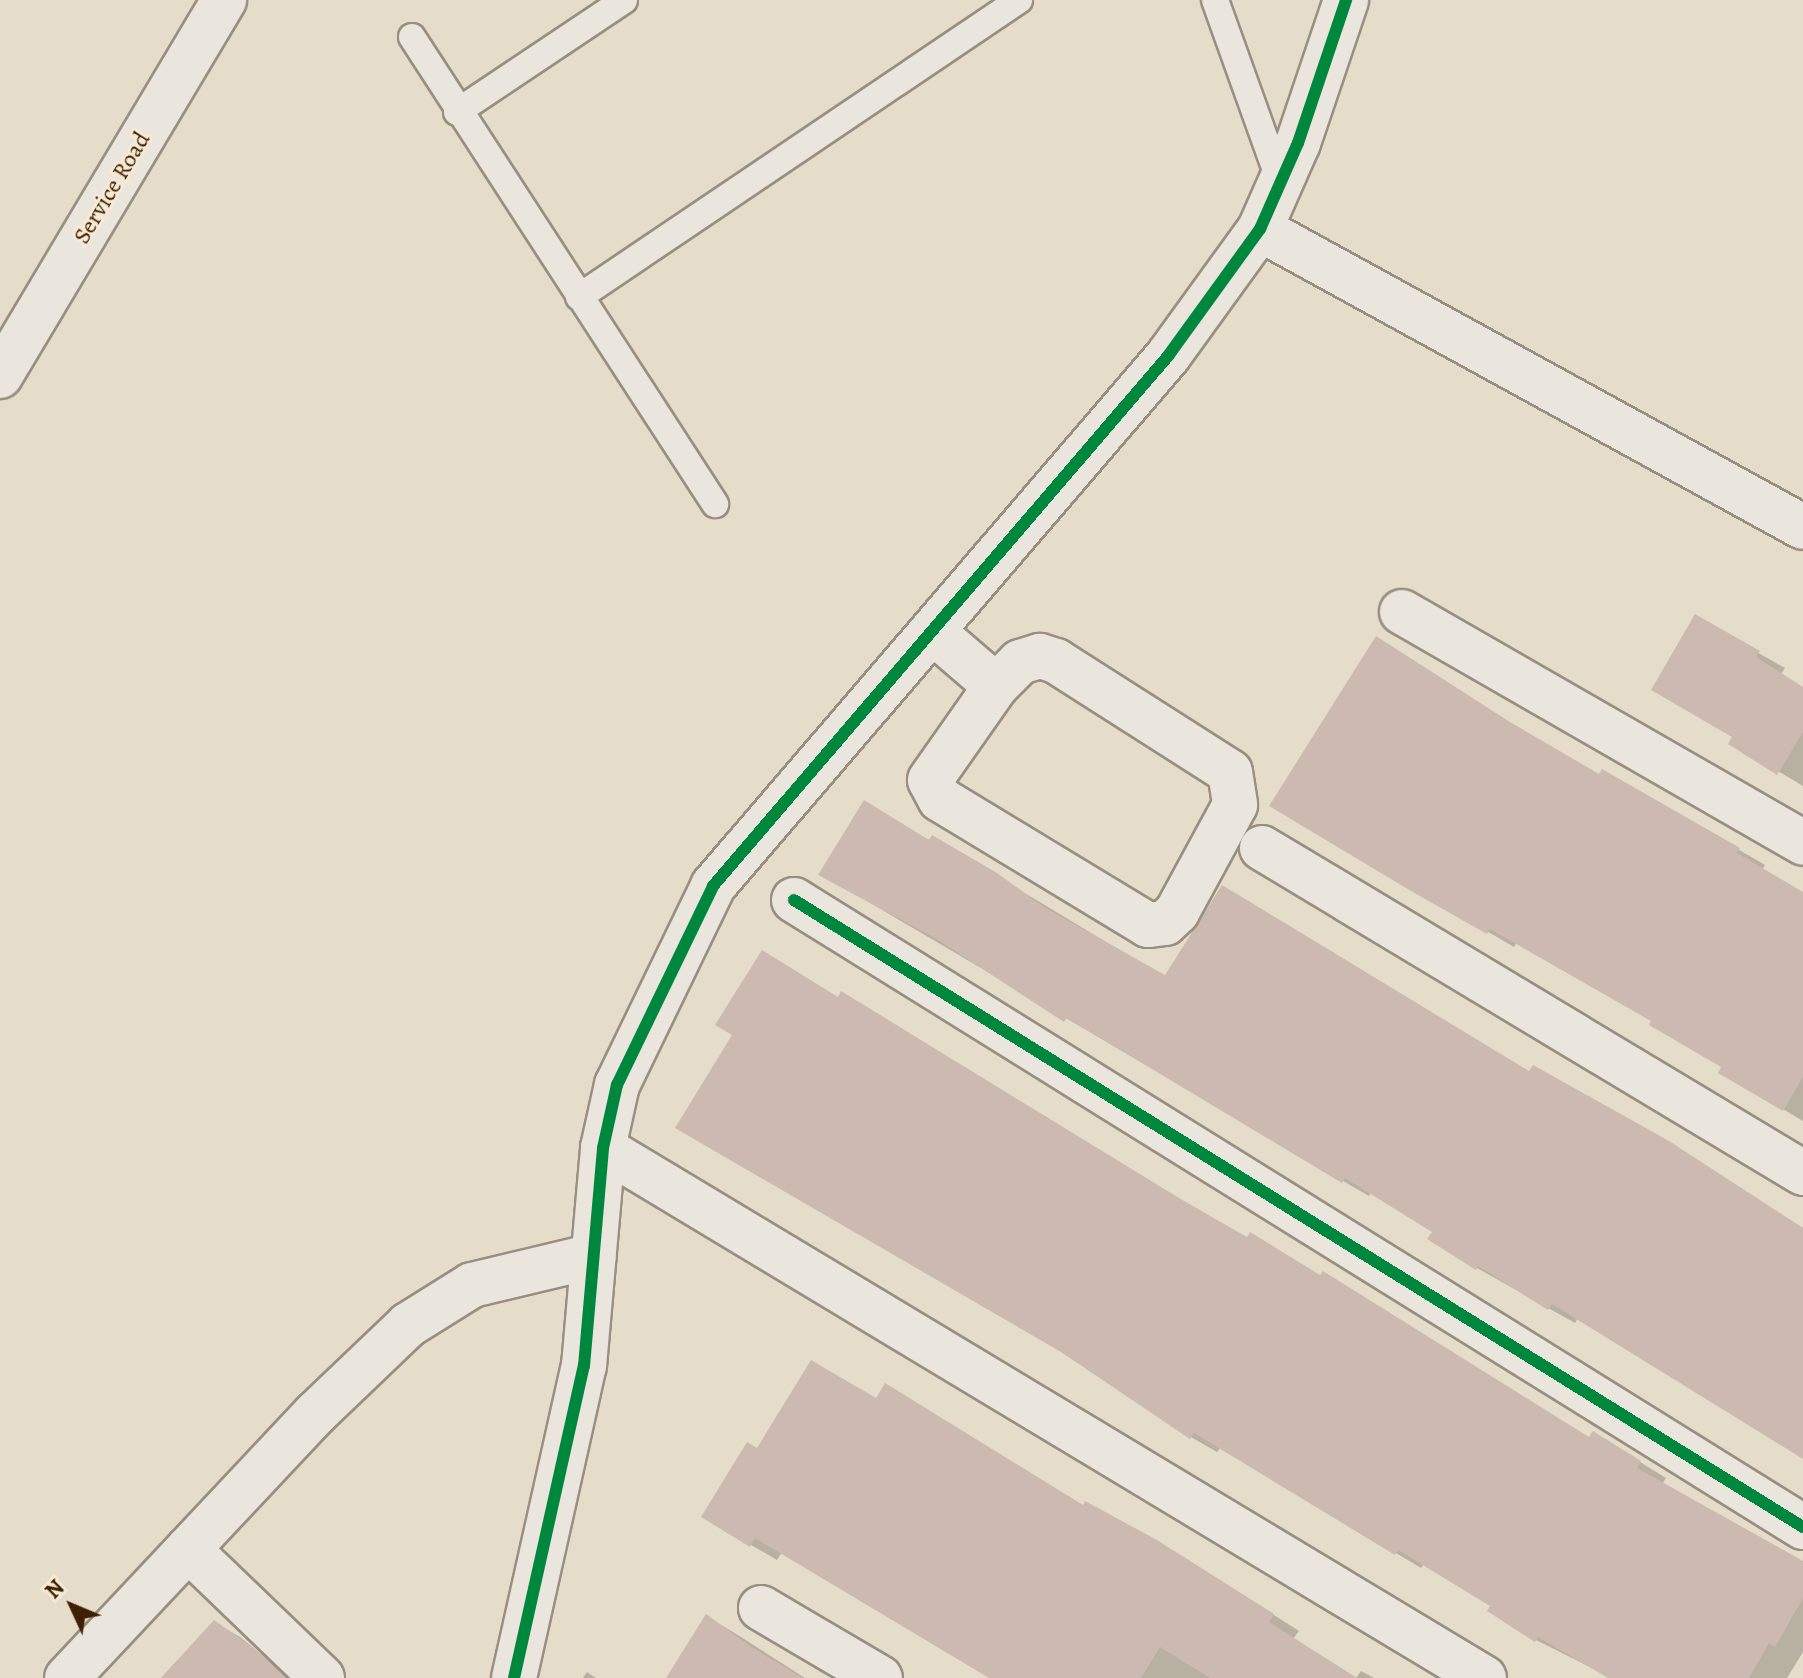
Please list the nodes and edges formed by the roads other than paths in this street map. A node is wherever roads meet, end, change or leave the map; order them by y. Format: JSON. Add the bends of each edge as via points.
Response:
{"nodes":[{"id":1,"x":224,"y":0,"type":"edge"},
{"id":2,"x":624,"y":0,"type":"edge"},
{"id":3,"x":1019,"y":0,"type":"edge"},
{"id":4,"x":1215,"y":0,"type":"edge"},
{"id":5,"x":1346,"y":0,"type":"edge"},
{"id":6,"x":412,"y":37,"type":"dead end"},
{"id":7,"x":457,"y":112,"type":"junction"},
{"id":8,"x":1280,"y":182,"type":"junction"},
{"id":9,"x":1260,"y":229,"type":"junction"},
{"id":10,"x":579,"y":297,"type":"junction"},
{"id":11,"x":0,"y":376,"type":"edge"},
{"id":12,"x":715,"y":504,"type":"dead end"},
{"id":13,"x":1803,"y":527,"type":"edge"},
{"id":14,"x":1402,"y":612,"type":"dead end"},
{"id":15,"x":932,"y":631,"type":"junction"},
{"id":16,"x":996,"y":686,"type":"junction"},
{"id":17,"x":1803,"y":843,"type":"edge"},
{"id":18,"x":1262,"y":848,"type":"dead end"},
{"id":19,"x":794,"y":900,"type":"dead end"},
{"id":20,"x":603,"y":1148,"type":"junction"},
{"id":21,"x":1803,"y":1173,"type":"edge"},
{"id":22,"x":594,"y":1256,"type":"junction"},
{"id":23,"x":1803,"y":1527,"type":"edge"},
{"id":24,"x":188,"y":1549,"type":"junction"},
{"id":25,"x":761,"y":1608,"type":"dead end"},
{"id":26,"x":67,"y":1678,"type":"edge"},
{"id":27,"x":322,"y":1678,"type":"edge"},
{"id":28,"x":514,"y":1678,"type":"edge"},
{"id":29,"x":880,"y":1678,"type":"edge"},
{"id":30,"x":1484,"y":1678,"type":"edge"}],
"edges":[{"from":1,"to":11,"type":"street","name":"Service Road"},
{"from":2,"to":7,"type":"lane"},
{"from":3,"to":10,"type":"lane"},
{"from":4,"to":8,"type":"lane"},
{"from":5,"to":8,"type":"street"},
{"from":6,"to":7,"type":"lane"},
{"from":7,"to":10,"type":"lane"},
{"from":8,"to":9,"type":"street"},
{"from":9,"to":13,"type":"street"},
{"from":9,"to":15,"type":"street","via":[[1168,356]]},
{"from":10,"to":12,"type":"lane"},
{"from":14,"to":17,"type":"street"},
{"from":15,"to":16,"type":"street"},
{"from":15,"to":20,"type":"street","via":[[713,886],[617,1085]]},
{"from":16,"to":16,"type":"street","via":[[1020,662],[1040,656],[1056,661],[1230,772],[1235,805],[1177,912],[1165,923],[1148,925],[940,799],[930,780]]},
{"from":18,"to":21,"type":"street"},
{"from":19,"to":23,"type":"street"},
{"from":20,"to":22,"type":"street"},
{"from":20,"to":30,"type":"street"},
{"from":22,"to":24,"type":"street","via":[[472,1285],[408,1325]]},
{"from":22,"to":28,"type":"street","via":[[584,1366]]},
{"from":24,"to":26,"type":"street"},
{"from":24,"to":27,"type":"street"},
{"from":25,"to":29,"type":"street"}]}
